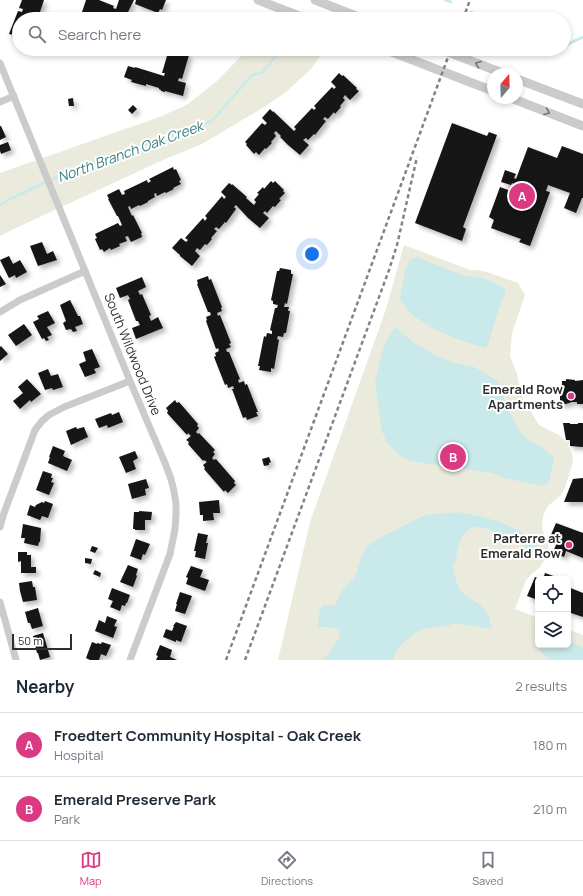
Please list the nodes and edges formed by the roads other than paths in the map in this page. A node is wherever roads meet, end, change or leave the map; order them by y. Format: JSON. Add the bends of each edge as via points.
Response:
{"nodes":[{"id":1,"x":258,"y":0,"type":"edge"},
{"id":2,"x":315,"y":0,"type":"edge"},
{"id":3,"x":289,"y":12,"type":"edge"},
{"id":4,"x":346,"y":12,"type":"edge"},
{"id":5,"x":402,"y":56,"type":"edge"},
{"id":6,"x":458,"y":56,"type":"edge"},
{"id":7,"x":0,"y":63,"type":"edge"},
{"id":8,"x":489,"y":68,"type":"edge"},
{"id":9,"x":523,"y":81,"type":"edge"},
{"id":10,"x":487,"y":89,"type":"edge"},
{"id":11,"x":14,"y":96,"type":"junction"},
{"id":12,"x":0,"y":102,"type":"edge"},
{"id":13,"x":523,"y":103,"type":"edge"},
{"id":14,"x":583,"y":104,"type":"edge"},
{"id":15,"x":583,"y":126,"type":"edge"},
{"id":16,"x":85,"y":271,"type":"junction"},
{"id":17,"x":0,"y":312,"type":"edge"},
{"id":18,"x":130,"y":381,"type":"junction"},
{"id":19,"x":0,"y":527,"type":"edge"},
{"id":20,"x":0,"y":602,"type":"edge"},
{"id":21,"x":16,"y":660,"type":"edge"},
{"id":22,"x":130,"y":660,"type":"edge"}],
"edges":[{"from":1,"to":3,"type":"street"},
{"from":2,"to":4,"type":"street"},
{"from":5,"to":10,"type":"street"},
{"from":8,"to":6,"type":"street","one_way":true},
{"from":7,"to":11,"type":"street","name":"South Wildwood Drive"},
{"from":9,"to":14,"type":"street"},
{"from":11,"to":12,"type":"street"},
{"from":11,"to":16,"type":"street","name":"South Wildwood Drive"},
{"from":13,"to":15,"type":"street","one_way":true},
{"from":16,"to":17,"type":"street","via":[[20,300]]},
{"from":16,"to":18,"type":"street","name":"South Wildwood Drive"},
{"from":18,"to":19,"type":"street","via":[[64,407],[42,421],[35,430]]},
{"from":18,"to":22,"type":"street","name":"South Wildwood Drive","via":[[171,479],[176,504],[170,554]]},
{"from":20,"to":21,"type":"street"}]}
